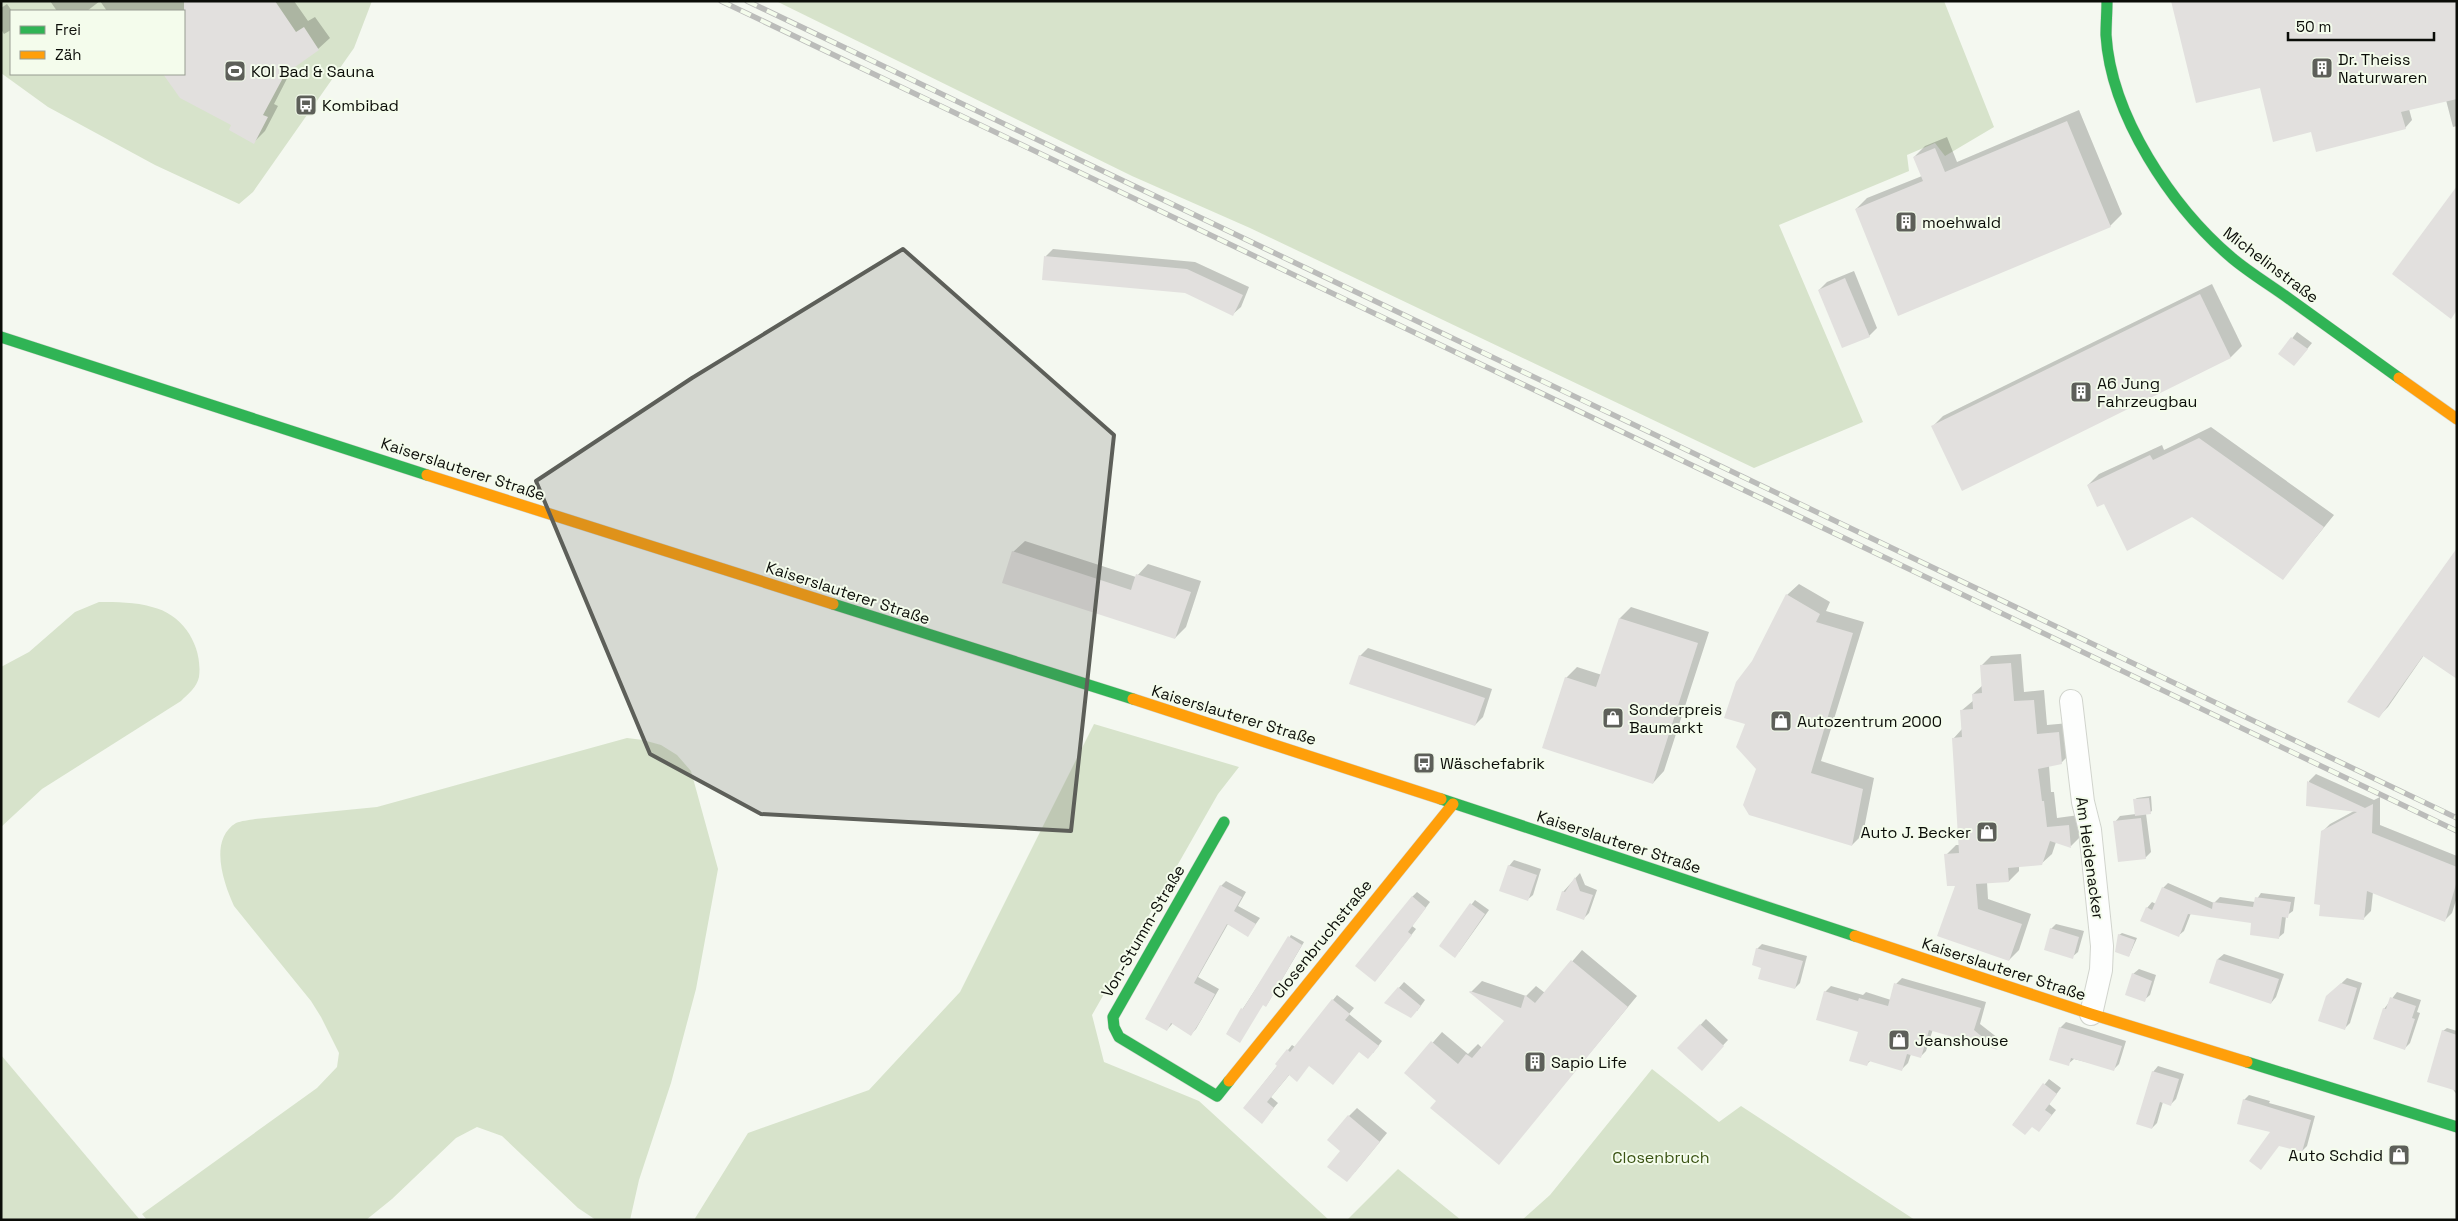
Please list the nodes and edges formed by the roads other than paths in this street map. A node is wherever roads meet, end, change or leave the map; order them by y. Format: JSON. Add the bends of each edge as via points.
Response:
{"nodes":[{"id":1,"x":2107,"y":1,"type":"edge"},
{"id":2,"x":1,"y":337,"type":"edge"},
{"id":3,"x":2457,"y":419,"type":"edge"},
{"id":4,"x":2071,"y":701,"type":"dead end"},
{"id":5,"x":1453,"y":804,"type":"junction"},
{"id":6,"x":1224,"y":822,"type":"dead end"},
{"id":7,"x":2091,"y":1014,"type":"junction"},
{"id":8,"x":1217,"y":1096,"type":"joint"},
{"id":9,"x":2457,"y":1127,"type":"edge"}],
"edges":[{"from":1,"to":3,"type":"main road","name":"Michelinstraße","via":[[2106,38],[2128,116],[2145,151],[2190,218],[2233,259]]},
{"from":2,"to":5,"type":"main road","name":"Kaiserslauterer Straße","via":[[1297,751]]},
{"from":4,"to":7,"type":"street","name":"Am Heidenacker","via":[[2082,802],[2090,830],[2102,946],[2101,970]]},
{"from":5,"to":7,"type":"main road","name":"Kaiserslauterer Straße"},
{"from":5,"to":8,"type":"main road","name":"Closenbruchstraße"},
{"from":6,"to":8,"type":"main road","name":"Von-Stumm-Straße","via":[[1114,1017],[1119,1037]]},
{"from":7,"to":9,"type":"main road","name":"Kaiserslauterer Straße"}]}
